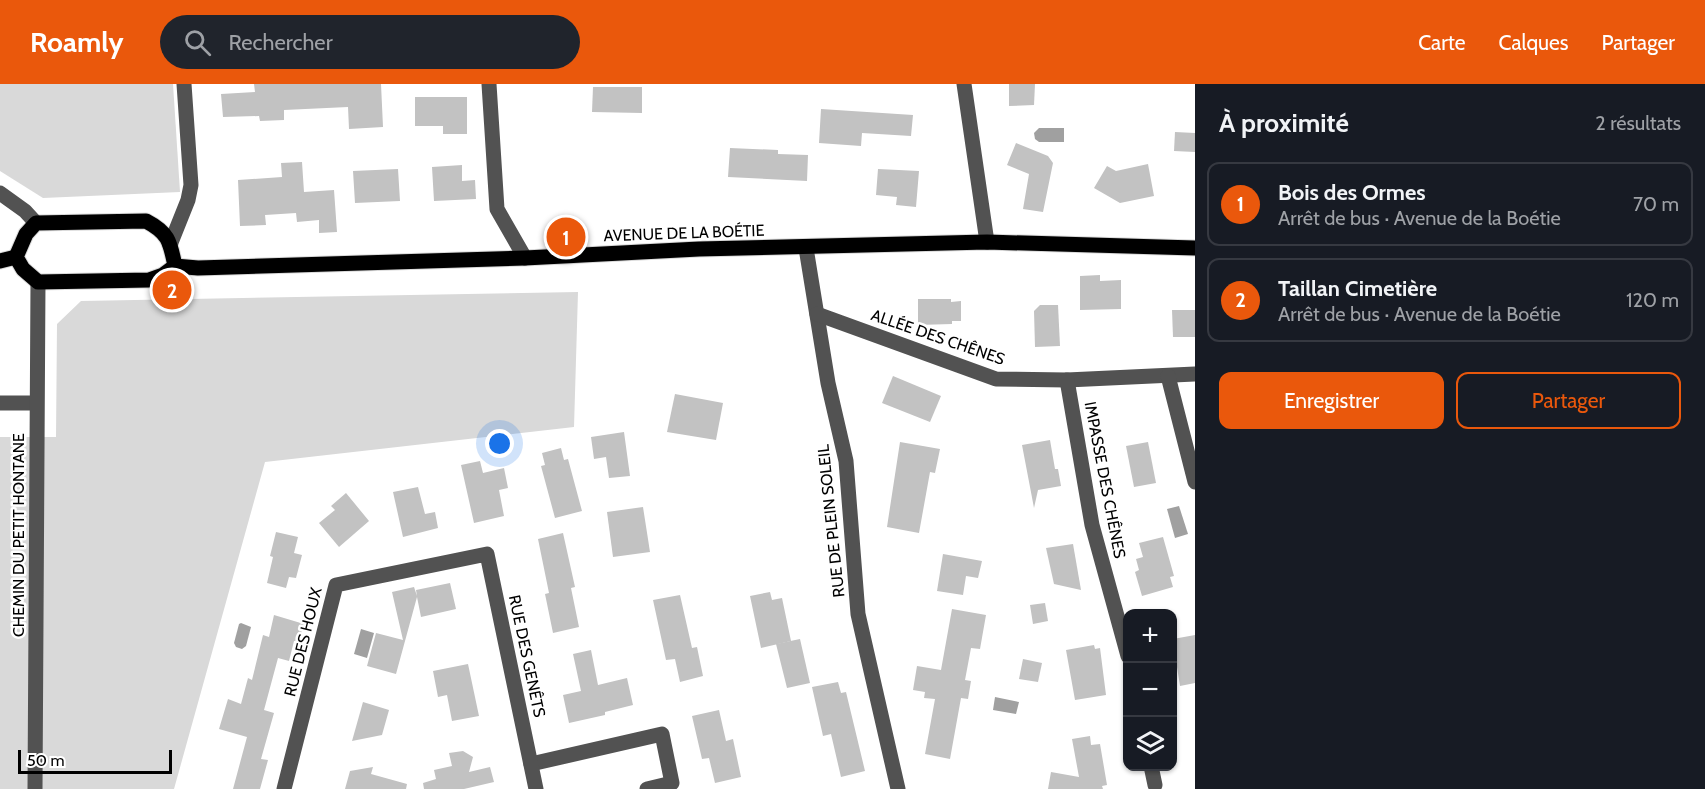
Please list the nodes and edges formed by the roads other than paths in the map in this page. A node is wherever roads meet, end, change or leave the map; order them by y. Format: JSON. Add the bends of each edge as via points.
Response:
{"nodes":[{"id":1,"x":184,"y":84,"type":"edge"},
{"id":2,"x":489,"y":84,"type":"edge"},
{"id":3,"x":964,"y":84,"type":"edge"},
{"id":4,"x":0,"y":193,"type":"edge"},
{"id":5,"x":36,"y":223,"type":"junction"},
{"id":6,"x":987,"y":242,"type":"junction"},
{"id":7,"x":170,"y":245,"type":"junction"},
{"id":8,"x":806,"y":248,"type":"junction"},
{"id":9,"x":1195,"y":248,"type":"edge"},
{"id":10,"x":16,"y":257,"type":"junction"},
{"id":11,"x":525,"y":258,"type":"junction"},
{"id":12,"x":0,"y":261,"type":"edge"},
{"id":13,"x":175,"y":266,"type":"junction"},
{"id":14,"x":38,"y":282,"type":"junction"},
{"id":15,"x":817,"y":314,"type":"junction"},
{"id":16,"x":1195,"y":374,"type":"edge"},
{"id":17,"x":1168,"y":375,"type":"junction"},
{"id":18,"x":1067,"y":380,"type":"junction"},
{"id":19,"x":0,"y":403,"type":"edge"},
{"id":20,"x":36,"y":403,"type":"junction"},
{"id":21,"x":1195,"y":482,"type":"edge"},
{"id":22,"x":487,"y":555,"type":"joint"},
{"id":23,"x":1123,"y":638,"type":"edge"},
{"id":24,"x":531,"y":764,"type":"junction"},
{"id":25,"x":1152,"y":771,"type":"edge"},
{"id":26,"x":1155,"y":785,"type":"dead end"},
{"id":27,"x":35,"y":789,"type":"edge"},
{"id":28,"x":284,"y":789,"type":"edge"},
{"id":29,"x":536,"y":789,"type":"edge"},
{"id":30,"x":647,"y":789,"type":"edge"},
{"id":31,"x":898,"y":789,"type":"edge"}],
"edges":[{"from":1,"to":7,"type":"street","via":[[190,185]]},
{"from":2,"to":11,"type":"street","via":[[497,209]]},
{"from":3,"to":6,"type":"street"},
{"from":4,"to":5,"type":"street"},
{"from":5,"to":7,"type":"main road","via":[[146,221],[161,229]]},
{"from":5,"to":10,"type":"main road","via":[[26,234]]},
{"from":6,"to":8,"type":"main road","name":"AVENUE DE LA BOÉTIE"},
{"from":6,"to":9,"type":"main road","name":"AVENUE DE LA BOÉTIE"},
{"from":7,"to":13,"type":"main road"},
{"from":8,"to":11,"type":"main road","name":"AVENUE DE LA BOÉTIE"},
{"from":8,"to":15,"type":"street","name":"RUE DE PLEIN SOLEIL"},
{"from":10,"to":12,"type":"main road"},
{"from":10,"to":14,"type":"main road"},
{"from":11,"to":13,"type":"main road","name":"AVENUE DE LA BOÉTIE"},
{"from":13,"to":14,"type":"main road","via":[[149,280]]},
{"from":14,"to":20,"type":"street","name":"CHEMIN DU PETIT HONTANE"},
{"from":15,"to":18,"type":"street","name":"ALLÉE DES CHÊNES","via":[[996,379]]},
{"from":15,"to":31,"type":"street","name":"RUE DE PLEIN SOLEIL","via":[[846,461],[858,614]]},
{"from":16,"to":17,"type":"street","name":"ALLÉE DES CHÊNES"},
{"from":17,"to":18,"type":"street","name":"ALLÉE DES CHÊNES"},
{"from":17,"to":21,"type":"street"},
{"from":18,"to":23,"type":"street","name":"IMPASSE DES CHÊNES","via":[[1092,525]]},
{"from":19,"to":20,"type":"street"},
{"from":20,"to":27,"type":"street","name":"CHEMIN DU PETIT HONTANE"},
{"from":22,"to":24,"type":"street","name":"RUE DES GENÊTS"},
{"from":22,"to":28,"type":"street","name":"RUE DES HOUX","via":[[336,585]]},
{"from":24,"to":29,"type":"street","name":"RUE DES GENÊTS"},
{"from":24,"to":30,"type":"street","via":[[662,734],[672,783]]},
{"from":25,"to":26,"type":"street"}]}
